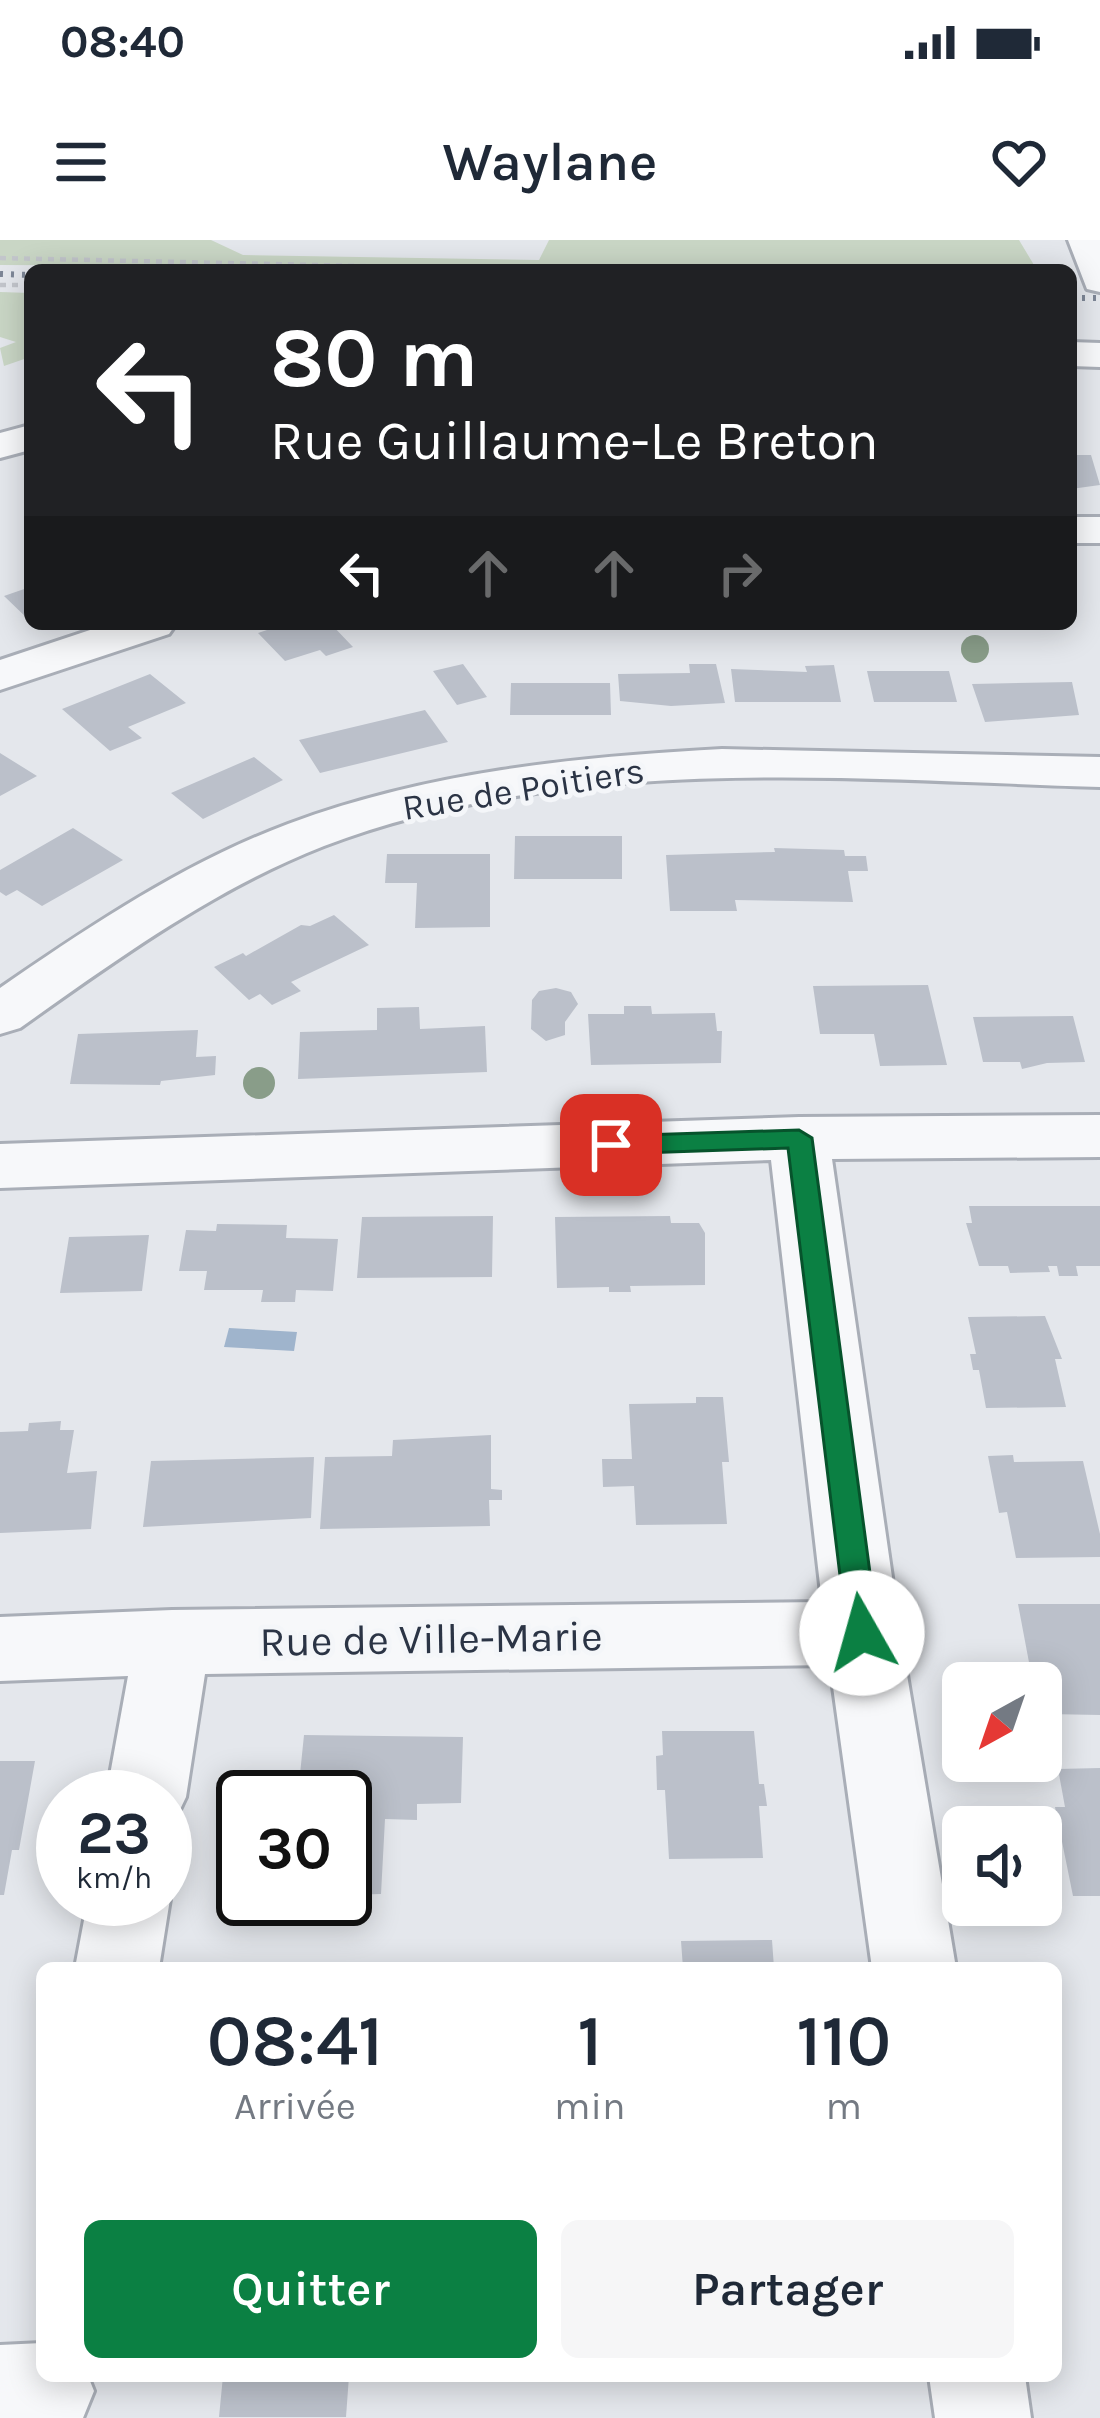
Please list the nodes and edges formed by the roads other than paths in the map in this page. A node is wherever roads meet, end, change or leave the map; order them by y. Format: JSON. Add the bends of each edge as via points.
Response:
{"nodes":[{"id":1,"x":1086,"y":240,"type":"edge"},
{"id":2,"x":1100,"y":281,"type":"edge"},
{"id":3,"x":135,"y":630,"type":"edge"},
{"id":4,"x":0,"y":676,"type":"edge"},
{"id":5,"x":1100,"y":772,"type":"edge"},
{"id":6,"x":0,"y":1015,"type":"edge"},
{"id":7,"x":1100,"y":1136,"type":"edge"},
{"id":8,"x":799,"y":1138,"type":"junction"},
{"id":9,"x":0,"y":1166,"type":"edge"},
{"id":10,"x":862,"y":1633,"type":"junction"},
{"id":11,"x":172,"y":1642,"type":"junction"},
{"id":12,"x":0,"y":1649,"type":"edge"},
{"id":13,"x":151,"y":1770,"type":"edge"},
{"id":14,"x":124,"y":1926,"type":"edge"},
{"id":15,"x":118,"y":1962,"type":"edge"},
{"id":16,"x":913,"y":1962,"type":"edge"},
{"id":17,"x":978,"y":2382,"type":"edge"},
{"id":18,"x":983,"y":2418,"type":"edge"}],
"edges":[{"from":1,"to":2,"type":"street"},
{"from":3,"to":4,"type":"street"},
{"from":5,"to":6,"type":"street","name":"Rue de Poitiers","via":[[743,762],[464,790],[347,820],[262,856],[172,903]]},
{"from":7,"to":8,"type":"street"},
{"from":8,"to":9,"type":"street"},
{"from":8,"to":10,"type":"street"},
{"from":10,"to":11,"type":"street","name":"Rue de Ville-Marie"},
{"from":10,"to":16,"type":"street"},
{"from":11,"to":12,"type":"street","name":"Rue de Ville-Marie"},
{"from":11,"to":13,"type":"street"},
{"from":14,"to":15,"type":"street"},
{"from":17,"to":18,"type":"street"}]}
